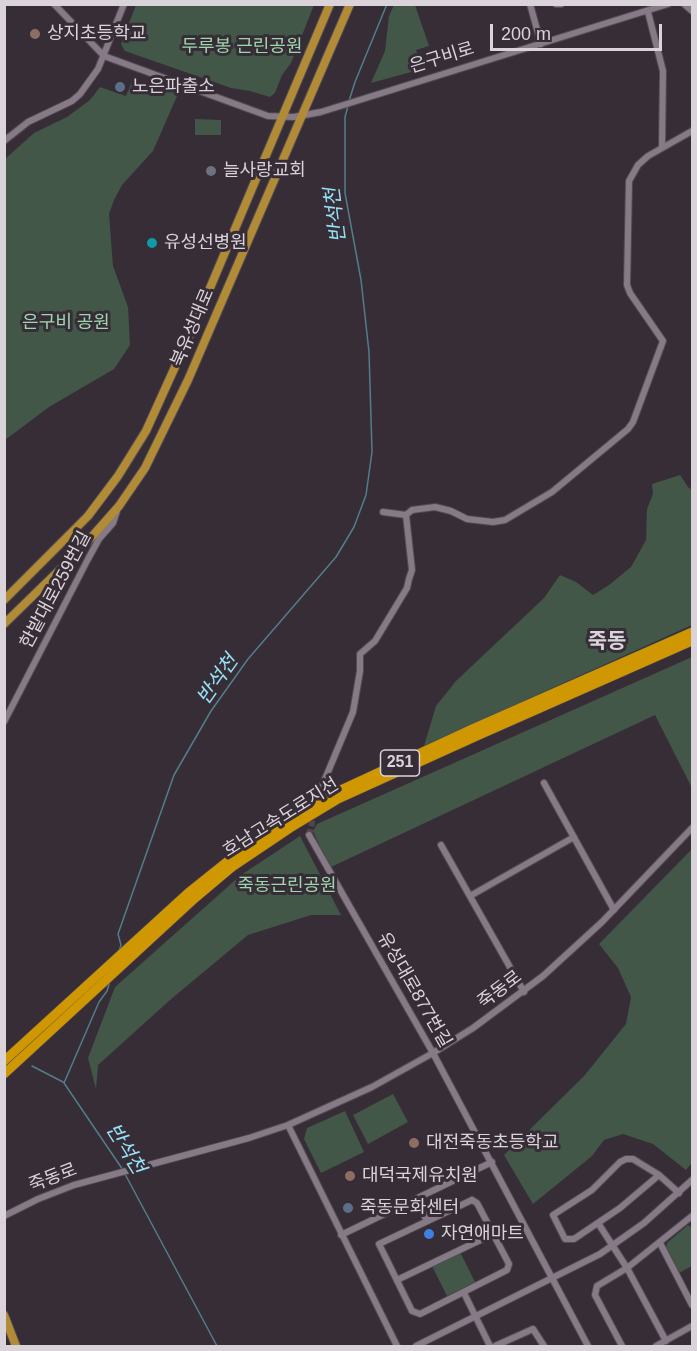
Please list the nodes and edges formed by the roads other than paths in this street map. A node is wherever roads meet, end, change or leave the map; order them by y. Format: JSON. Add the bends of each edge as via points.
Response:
{"nodes":[{"id":1,"x":54,"y":4,"type":"edge"},
{"id":2,"x":124,"y":4,"type":"edge"},
{"id":3,"x":330,"y":4,"type":"edge"},
{"id":4,"x":350,"y":4,"type":"edge"},
{"id":5,"x":530,"y":4,"type":"edge"},
{"id":6,"x":668,"y":4,"type":"edge"},
{"id":7,"x":684,"y":4,"type":"edge"},
{"id":8,"x":693,"y":11,"type":"edge"},
{"id":9,"x":648,"y":12,"type":"junction"},
{"id":10,"x":542,"y":44,"type":"junction"},
{"id":11,"x":104,"y":56,"type":"junction"},
{"id":12,"x":282,"y":116,"type":"junction"},
{"id":13,"x":302,"y":116,"type":"junction"},
{"id":14,"x":693,"y":131,"type":"edge"},
{"id":15,"x":4,"y":141,"type":"edge"},
{"id":16,"x":662,"y":148,"type":"junction"},
{"id":17,"x":119,"y":506,"type":"junction"},
{"id":18,"x":382,"y":512,"type":"dead end"},
{"id":19,"x":406,"y":515,"type":"junction"},
{"id":20,"x":4,"y":600,"type":"edge"},
{"id":21,"x":4,"y":624,"type":"edge"},
{"id":22,"x":693,"y":632,"type":"edge"},
{"id":23,"x":693,"y":641,"type":"edge"},
{"id":24,"x":4,"y":722,"type":"edge"},
{"id":25,"x":544,"y":783,"type":"dead end"},
{"id":26,"x":320,"y":790,"type":"dead end"},
{"id":27,"x":693,"y":828,"type":"edge"},
{"id":28,"x":309,"y":835,"type":"tunnel mouth"},
{"id":29,"x":574,"y":837,"type":"junction"},
{"id":30,"x":441,"y":845,"type":"dead end"},
{"id":31,"x":470,"y":896,"type":"junction"},
{"id":32,"x":614,"y":909,"type":"junction"},
{"id":33,"x":138,"y":946,"type":"junction"},
{"id":34,"x":524,"y":992,"type":"junction"},
{"id":35,"x":433,"y":1053,"type":"junction"},
{"id":36,"x":4,"y":1062,"type":"edge"},
{"id":37,"x":4,"y":1074,"type":"edge"},
{"id":38,"x":288,"y":1125,"type":"junction"},
{"id":39,"x":492,"y":1162,"type":"junction"},
{"id":40,"x":659,"y":1176,"type":"junction"},
{"id":41,"x":693,"y":1180,"type":"edge"},
{"id":42,"x":679,"y":1193,"type":"junction"},
{"id":43,"x":416,"y":1199,"type":"junction"},
{"id":44,"x":4,"y":1216,"type":"edge"},
{"id":45,"x":692,"y":1219,"type":"edge"},
{"id":46,"x":427,"y":1221,"type":"junction"},
{"id":47,"x":598,"y":1223,"type":"junction"},
{"id":48,"x":493,"y":1234,"type":"junction"},
{"id":49,"x":341,"y":1235,"type":"junction"},
{"id":50,"x":660,"y":1243,"type":"junction"},
{"id":51,"x":612,"y":1246,"type":"junction"},
{"id":52,"x":627,"y":1268,"type":"junction"},
{"id":53,"x":552,"y":1279,"type":"junction"},
{"id":54,"x":397,"y":1280,"type":"junction"},
{"id":55,"x":464,"y":1293,"type":"junction"},
{"id":56,"x":693,"y":1305,"type":"edge"},
{"id":57,"x":4,"y":1315,"type":"edge"},
{"id":58,"x":476,"y":1318,"type":"junction"},
{"id":59,"x":693,"y":1326,"type":"edge"},
{"id":60,"x":666,"y":1341,"type":"junction"},
{"id":61,"x":16,"y":1347,"type":"edge"},
{"id":62,"x":398,"y":1347,"type":"edge"},
{"id":63,"x":416,"y":1347,"type":"edge"},
{"id":64,"x":490,"y":1347,"type":"edge"},
{"id":65,"x":495,"y":1347,"type":"edge"},
{"id":66,"x":544,"y":1347,"type":"edge"},
{"id":67,"x":588,"y":1347,"type":"edge"},
{"id":68,"x":622,"y":1347,"type":"edge"},
{"id":69,"x":656,"y":1347,"type":"edge"}],
"edges":[{"from":1,"to":11,"type":"street"},
{"from":2,"to":11,"type":"street"},
{"from":3,"to":12,"type":"main road","name":"북유성대로"},
{"from":4,"to":13,"type":"main road","name":"북유성대로"},
{"from":5,"to":10,"type":"street"},
{"from":6,"to":9,"type":"street","name":"은구비로"},
{"from":7,"to":8,"type":"street"},
{"from":9,"to":10,"type":"street","name":"은구비로"},
{"from":9,"to":16,"type":"street","via":[[663,71]]},
{"from":10,"to":13,"type":"street","name":"은구비로"},
{"from":11,"to":12,"type":"street","via":[[266,115]]},
{"from":11,"to":15,"type":"street","via":[[72,101],[28,122]]},
{"from":12,"to":13,"type":"street","name":"은구비로"},
{"from":12,"to":20,"type":"main road","name":"북유성대로","via":[[199,314],[138,445],[88,516]]},
{"from":13,"to":17,"type":"main road","name":"북유성대로","via":[[178,402],[145,468]]},
{"from":14,"to":16,"type":"street"},
{"from":16,"to":19,"type":"street","via":[[638,165],[629,181],[627,285],[663,341],[633,422],[552,492],[505,520],[467,519],[435,507],[412,510]]},
{"from":17,"to":21,"type":"main road","name":"북유성대로"},
{"from":17,"to":24,"type":"street","name":"한밭대로259번길","via":[[113,523],[94,546]]},
{"from":18,"to":19,"type":"street"},
{"from":19,"to":26,"type":"street","via":[[411,570],[407,588],[375,641],[360,654],[355,708]]},
{"from":22,"to":33,"type":"highway","name":"호남고속도로지선","number":"251","via":[[332,794],[228,861],[188,893]]},
{"from":23,"to":33,"type":"highway","name":"호남고속도로지선","number":"251","via":[[338,799],[232,867]]},
{"from":25,"to":29,"type":"street"},
{"from":27,"to":32,"type":"street","name":"죽동로"},
{"from":28,"to":35,"type":"street","name":"유성대로877번길"},
{"from":29,"to":31,"type":"street"},
{"from":29,"to":32,"type":"street"},
{"from":30,"to":31,"type":"street"},
{"from":31,"to":34,"type":"street"},
{"from":32,"to":34,"type":"street","name":"죽동로"},
{"from":33,"to":36,"type":"highway","name":"호남고속도로지선","number":"251"},
{"from":33,"to":37,"type":"highway","name":"호남고속도로지선","number":"251"},
{"from":34,"to":35,"type":"street","name":"죽동로"},
{"from":35,"to":38,"type":"street","name":"죽동로","via":[[372,1087]]},
{"from":35,"to":39,"type":"street","name":"유성대로877번길"},
{"from":38,"to":44,"type":"street","name":"죽동로","via":[[74,1185]]},
{"from":38,"to":49,"type":"street"},
{"from":39,"to":43,"type":"street"},
{"from":39,"to":53,"type":"street","name":"유성대로877번길"},
{"from":40,"to":42,"type":"street"},
{"from":40,"to":47,"type":"street"},
{"from":40,"to":47,"type":"street","via":[[633,1159],[626,1159],[592,1190],[553,1215],[565,1239],[574,1239]]},
{"from":41,"to":42,"type":"street"},
{"from":42,"to":51,"type":"street"},
{"from":43,"to":46,"type":"street"},
{"from":43,"to":49,"type":"street"},
{"from":45,"to":50,"type":"street"},
{"from":46,"to":48,"type":"street","via":[[472,1200]]},
{"from":46,"to":54,"type":"street","via":[[379,1244]]},
{"from":47,"to":51,"type":"street"},
{"from":48,"to":54,"type":"street"},
{"from":48,"to":55,"type":"street","via":[[509,1264],[507,1270]]},
{"from":49,"to":62,"type":"street"},
{"from":50,"to":52,"type":"street"},
{"from":50,"to":56,"type":"street"},
{"from":51,"to":52,"type":"street"},
{"from":51,"to":53,"type":"street"},
{"from":52,"to":60,"type":"street"},
{"from":52,"to":68,"type":"street","via":[[597,1286],[595,1295]]},
{"from":53,"to":58,"type":"street"},
{"from":53,"to":67,"type":"street","name":"유성대로877번길"},
{"from":54,"to":55,"type":"street","via":[[412,1311],[420,1314]]},
{"from":55,"to":58,"type":"street"},
{"from":57,"to":61,"type":"main road"},
{"from":58,"to":63,"type":"street"},
{"from":58,"to":64,"type":"street"},
{"from":59,"to":60,"type":"street"},
{"from":60,"to":69,"type":"street"},
{"from":65,"to":66,"type":"street","via":[[533,1329]]}]}
